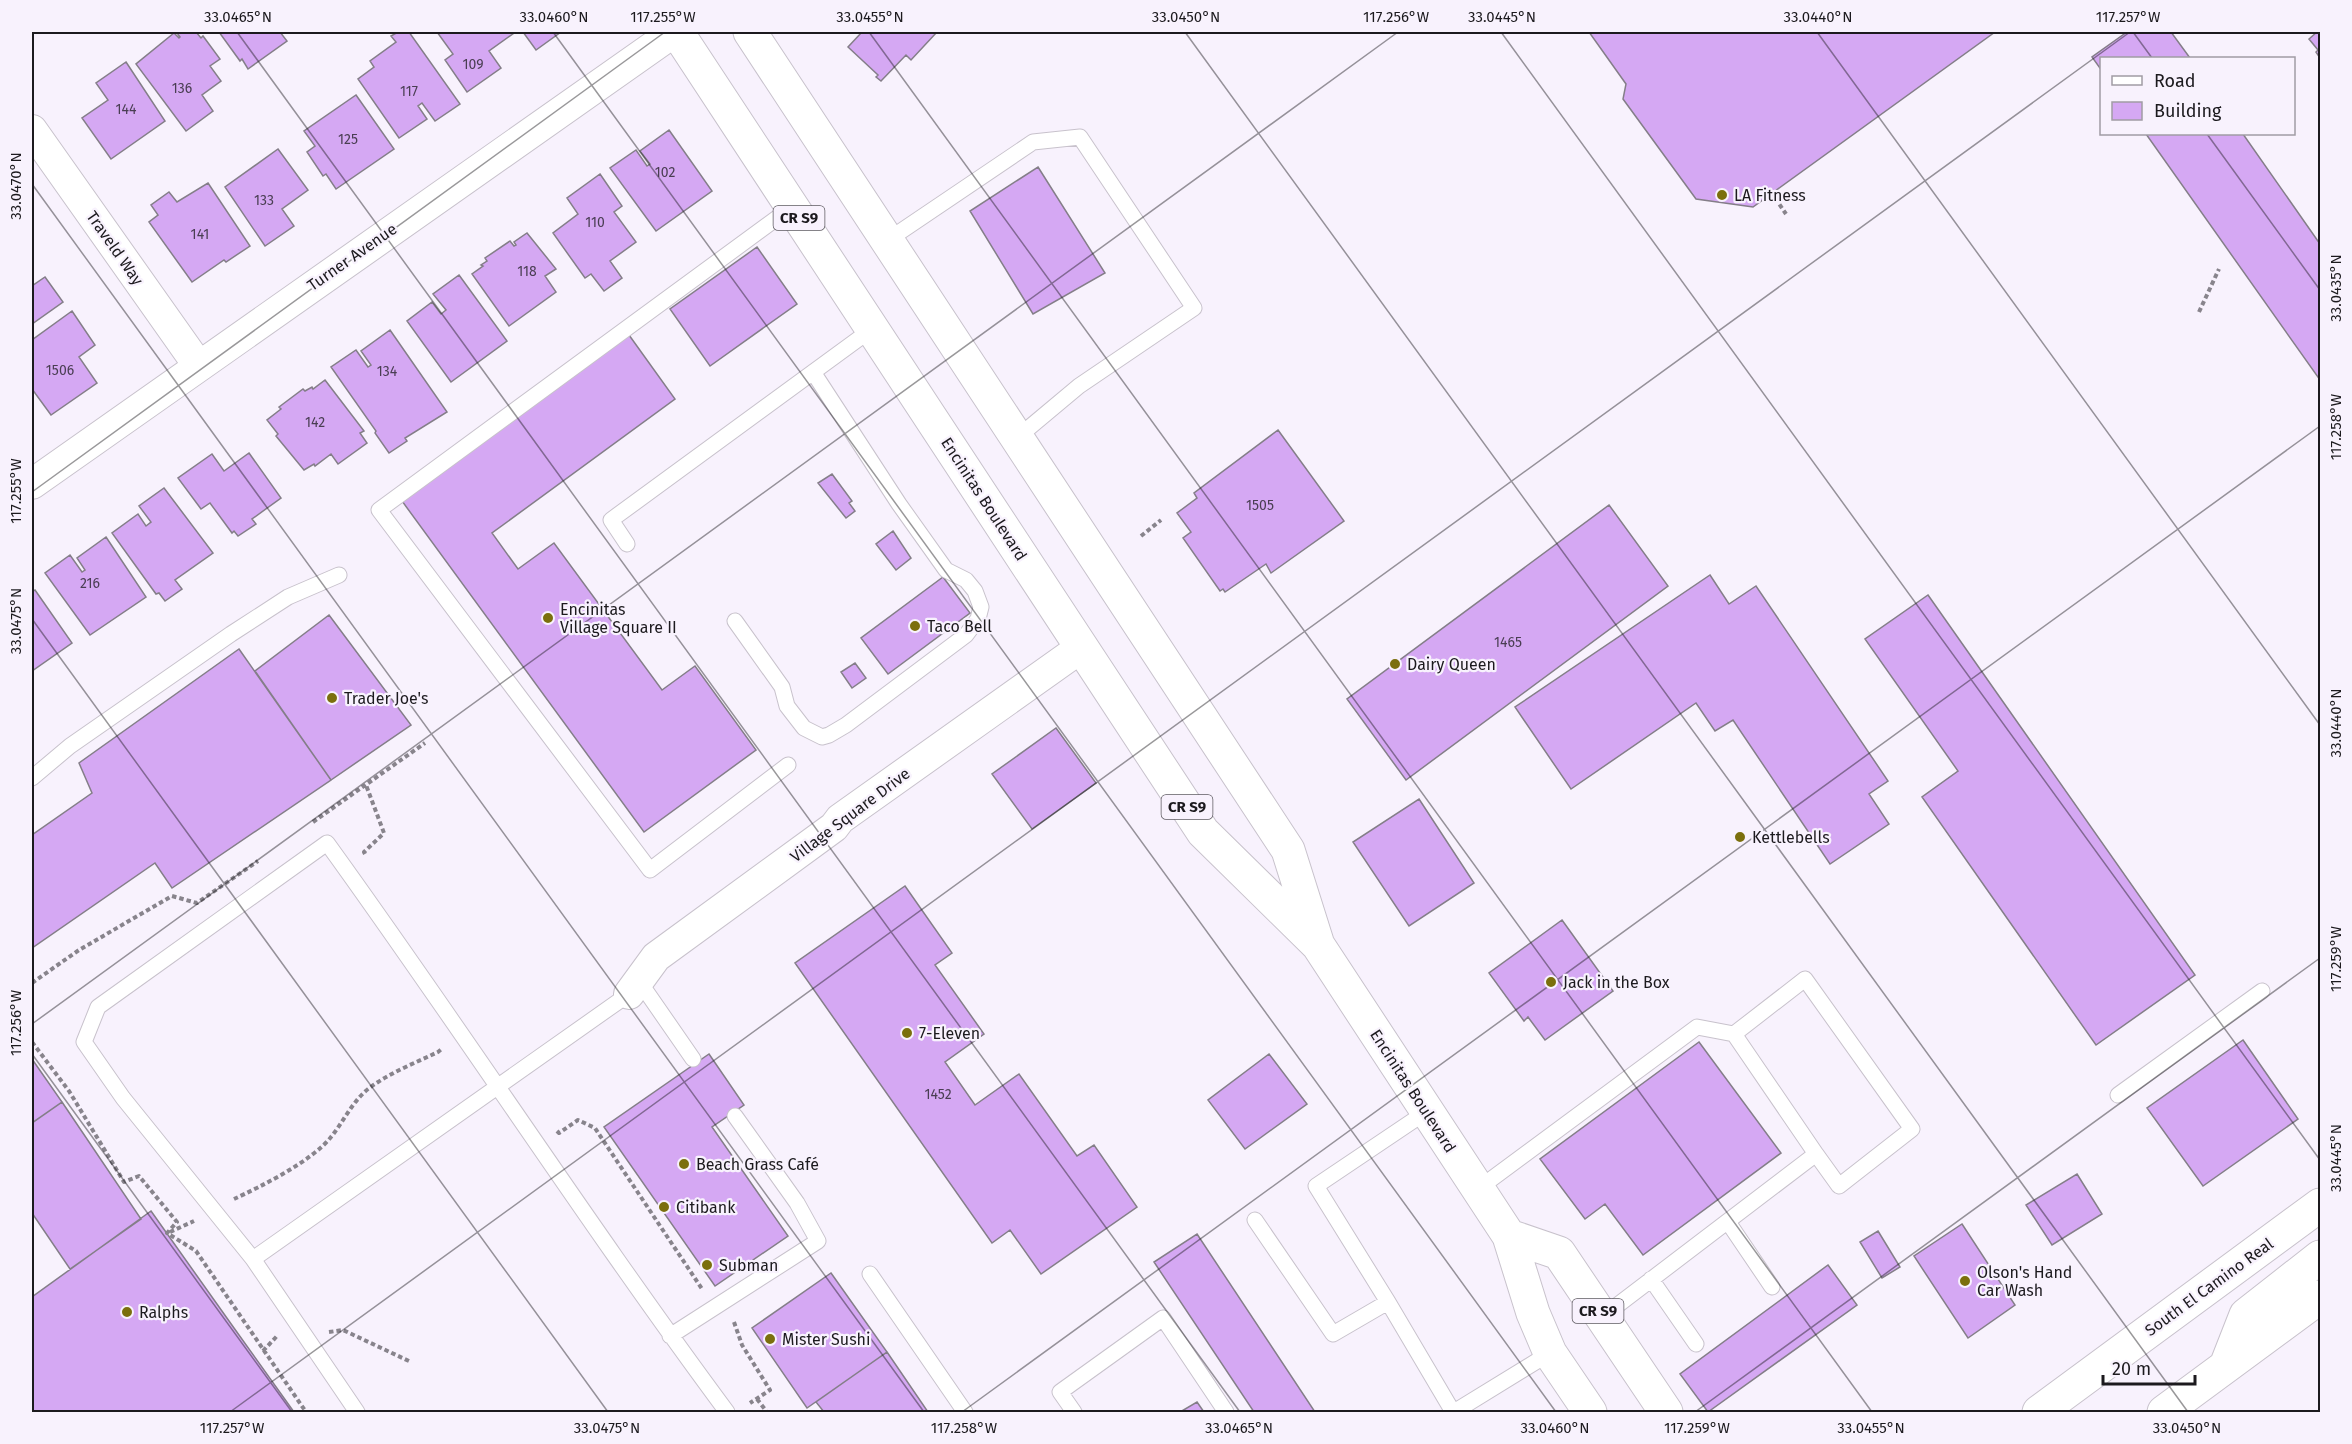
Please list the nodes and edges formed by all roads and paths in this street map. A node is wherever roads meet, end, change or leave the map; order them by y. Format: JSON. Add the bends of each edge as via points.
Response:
{"nodes":[{"id":1,"x":675,"y":32,"type":"edge"},
{"id":2,"x":750,"y":32,"type":"edge"},
{"id":3,"x":32,"y":130,"type":"edge"},
{"id":4,"x":1771,"y":192,"type":"dead end"},
{"id":5,"x":792,"y":207,"type":"junction"},
{"id":6,"x":1786,"y":214,"type":"dead end"},
{"id":7,"x":888,"y":240,"type":"junction"},
{"id":8,"x":2219,"y":269,"type":"dead end"},
{"id":9,"x":2199,"y":312,"type":"dead end"},
{"id":10,"x":872,"y":329,"type":"junction"},
{"id":11,"x":198,"y":365,"type":"junction"},
{"id":12,"x":813,"y":372,"type":"junction"},
{"id":13,"x":1018,"y":437,"type":"junction"},
{"id":14,"x":32,"y":484,"type":"edge"},
{"id":15,"x":1161,"y":520,"type":"dead end"},
{"id":16,"x":1141,"y":536,"type":"dead end"},
{"id":17,"x":627,"y":544,"type":"dead end"},
{"id":18,"x":339,"y":575,"type":"dead end"},
{"id":19,"x":735,"y":621,"type":"dead end"},
{"id":20,"x":1082,"y":647,"type":"junction"},
{"id":21,"x":425,"y":743,"type":"dead end"},
{"id":22,"x":788,"y":765,"type":"dead end"},
{"id":23,"x":32,"y":778,"type":"edge"},
{"id":24,"x":366,"y":785,"type":"junction"},
{"id":25,"x":310,"y":824,"type":"dead end"},
{"id":26,"x":263,"y":857,"type":"dead end"},
{"id":27,"x":370,"y":861,"type":"dead end"},
{"id":28,"x":1318,"y":945,"type":"junction"},
{"id":29,"x":32,"y":983,"type":"edge"},
{"id":30,"x":634,"y":988,"type":"junction"},
{"id":31,"x":2262,"y":991,"type":"dead end"},
{"id":32,"x":460,"y":1032,"type":"junction"},
{"id":33,"x":1734,"y":1034,"type":"junction"},
{"id":34,"x":32,"y":1042,"type":"edge"},
{"id":35,"x":693,"y":1059,"type":"dead end"},
{"id":36,"x":498,"y":1086,"type":"junction"},
{"id":37,"x":2118,"y":1095,"type":"dead end"},
{"id":38,"x":1426,"y":1112,"type":"junction"},
{"id":39,"x":735,"y":1116,"type":"dead end"},
{"id":40,"x":553,"y":1125,"type":"dead end"},
{"id":41,"x":1816,"y":1154,"type":"junction"},
{"id":42,"x":1478,"y":1189,"type":"junction"},
{"id":43,"x":235,"y":1199,"type":"dead end"},
{"id":44,"x":2320,"y":1205,"type":"edge"},
{"id":45,"x":1256,"y":1220,"type":"dead end"},
{"id":46,"x":1728,"y":1222,"type":"junction"},
{"id":47,"x":1509,"y":1236,"type":"junction"},
{"id":48,"x":2320,"y":1257,"type":"edge"},
{"id":49,"x":253,"y":1259,"type":"junction"},
{"id":50,"x":870,"y":1274,"type":"dead end"},
{"id":51,"x":1651,"y":1280,"type":"junction"},
{"id":52,"x":1772,"y":1287,"type":"dead end"},
{"id":53,"x":2320,"y":1297,"type":"edge"},
{"id":54,"x":1389,"y":1302,"type":"junction"},
{"id":55,"x":717,"y":1305,"type":"junction"},
{"id":56,"x":1602,"y":1317,"type":"junction"},
{"id":57,"x":670,"y":1336,"type":"junction"},
{"id":58,"x":1696,"y":1344,"type":"dead end"},
{"id":59,"x":1550,"y":1353,"type":"junction"},
{"id":60,"x":2226,"y":1366,"type":"junction"},
{"id":61,"x":756,"y":1399,"type":"junction"},
{"id":62,"x":750,"y":1403,"type":"dead end"},
{"id":63,"x":306,"y":1413,"type":"edge"},
{"id":64,"x":357,"y":1413,"type":"edge"},
{"id":65,"x":727,"y":1413,"type":"edge"},
{"id":66,"x":767,"y":1413,"type":"edge"},
{"id":67,"x":965,"y":1413,"type":"edge"},
{"id":68,"x":1074,"y":1413,"type":"edge"},
{"id":69,"x":1226,"y":1413,"type":"edge"},
{"id":70,"x":1453,"y":1413,"type":"edge"},
{"id":71,"x":1590,"y":1413,"type":"edge"},
{"id":72,"x":1666,"y":1413,"type":"edge"},
{"id":73,"x":2039,"y":1413,"type":"edge"},
{"id":74,"x":2164,"y":1413,"type":"edge"}],
"edges":[{"from":1,"to":5,"type":"main road","name":"Encinitas Boulevard","number":"CR S9"},
{"from":1,"to":11,"type":"street","name":"Turner Avenue"},
{"from":2,"to":7,"type":"main road","name":"Encinitas Boulevard"},
{"from":3,"to":11,"type":"street","name":"Traveld Way"},
{"from":4,"to":6,"type":"path"},
{"from":5,"to":10,"type":"main road","name":"Encinitas Boulevard","number":"CR S9"},
{"from":5,"to":22,"type":"lane","via":[[379,510],[650,870]]},
{"from":7,"to":13,"type":"main road","name":"Encinitas Boulevard"},
{"from":7,"to":13,"type":"lane","via":[[1033,142],[1080,136],[1194,308],[1079,386]]},
{"from":8,"to":9,"type":"path"},
{"from":10,"to":12,"type":"lane"},
{"from":10,"to":20,"type":"main road","name":"Encinitas Boulevard","number":"CR S9"},
{"from":11,"to":14,"type":"street","name":"Turner Avenue"},
{"from":12,"to":17,"type":"lane","via":[[611,520]]},
{"from":12,"to":19,"type":"lane","via":[[946,570],[966,580],[975,591],[981,607],[978,619],[966,635],[846,725],[822,736],[804,728],[787,706],[782,687]]},
{"from":13,"to":28,"type":"main road","name":"Encinitas Boulevard","via":[[1288,850]]},
{"from":15,"to":16,"type":"path"},
{"from":18,"to":23,"type":"lane","via":[[288,597],[240,628],[70,746]]},
{"from":20,"to":28,"type":"main road","name":"Encinitas Boulevard","number":"CR S9","via":[[1203,832]]},
{"from":20,"to":30,"type":"street","name":"Village Square Drive","via":[[656,957]]},
{"from":21,"to":24,"type":"path"},
{"from":24,"to":25,"type":"path"},
{"from":24,"to":27,"type":"path","via":[[384,833],[363,852]]},
{"from":26,"to":29,"type":"path","via":[[197,903],[172,896],[79,950]]},
{"from":28,"to":38,"type":"main road","name":"Encinitas Boulevard","number":"CR S9"},
{"from":30,"to":35,"type":"lane"},
{"from":30,"to":36,"type":"lane"},
{"from":31,"to":37,"type":"lane"},
{"from":32,"to":36,"type":"lane"},
{"from":32,"to":43,"type":"path","via":[[438,1052],[368,1089],[330,1138],[298,1164]]},
{"from":32,"to":49,"type":"lane","via":[[327,843],[98,1007],[84,1042],[123,1098]]},
{"from":33,"to":41,"type":"lane"},
{"from":33,"to":41,"type":"lane","via":[[1805,980],[1912,1129],[1839,1186]]},
{"from":33,"to":42,"type":"lane","via":[[1697,1028]]},
{"from":34,"to":63,"type":"path","via":[[69,1091],[124,1182],[140,1176],[177,1222],[167,1233],[196,1251]]},
{"from":36,"to":49,"type":"lane"},
{"from":36,"to":57,"type":"lane"},
{"from":38,"to":42,"type":"main road","name":"Encinitas Boulevard","number":"CR S9"},
{"from":38,"to":54,"type":"lane","via":[[1316,1186]]},
{"from":39,"to":55,"type":"lane","via":[[797,1203],[818,1240]]},
{"from":40,"to":55,"type":"path","via":[[559,1133],[578,1120],[595,1128],[706,1296]]},
{"from":41,"to":46,"type":"lane"},
{"from":42,"to":47,"type":"main road","name":"Encinitas Boulevard","number":"CR S9"},
{"from":44,"to":73,"type":"main road","name":"South El Camino Real"},
{"from":45,"to":54,"type":"lane","via":[[1333,1334]]},
{"from":46,"to":51,"type":"lane"},
{"from":46,"to":52,"type":"lane"},
{"from":47,"to":56,"type":"main road","number":"CR S9","via":[[1559,1253]]},
{"from":47,"to":59,"type":"main road","name":"Encinitas Boulevard","number":"CR S9"},
{"from":48,"to":60,"type":"main road","via":[[2246,1315]]},
{"from":49,"to":64,"type":"lane"},
{"from":50,"to":67,"type":"lane"},
{"from":51,"to":56,"type":"lane"},
{"from":51,"to":58,"type":"lane"},
{"from":53,"to":60,"type":"main road"},
{"from":54,"to":70,"type":"lane"},
{"from":55,"to":57,"type":"lane"},
{"from":55,"to":61,"type":"path","via":[[733,1320],[742,1345],[770,1390]]},
{"from":56,"to":72,"type":"main road","number":"CR S9"},
{"from":57,"to":65,"type":"lane"},
{"from":59,"to":70,"type":"lane"},
{"from":59,"to":71,"type":"main road","name":"Encinitas Boulevard","number":"CR S9"},
{"from":60,"to":74,"type":"main road"},
{"from":61,"to":62,"type":"path"},
{"from":61,"to":66,"type":"path"},
{"from":68,"to":69,"type":"lane","via":[[1060,1392],[1163,1318]]}]}
